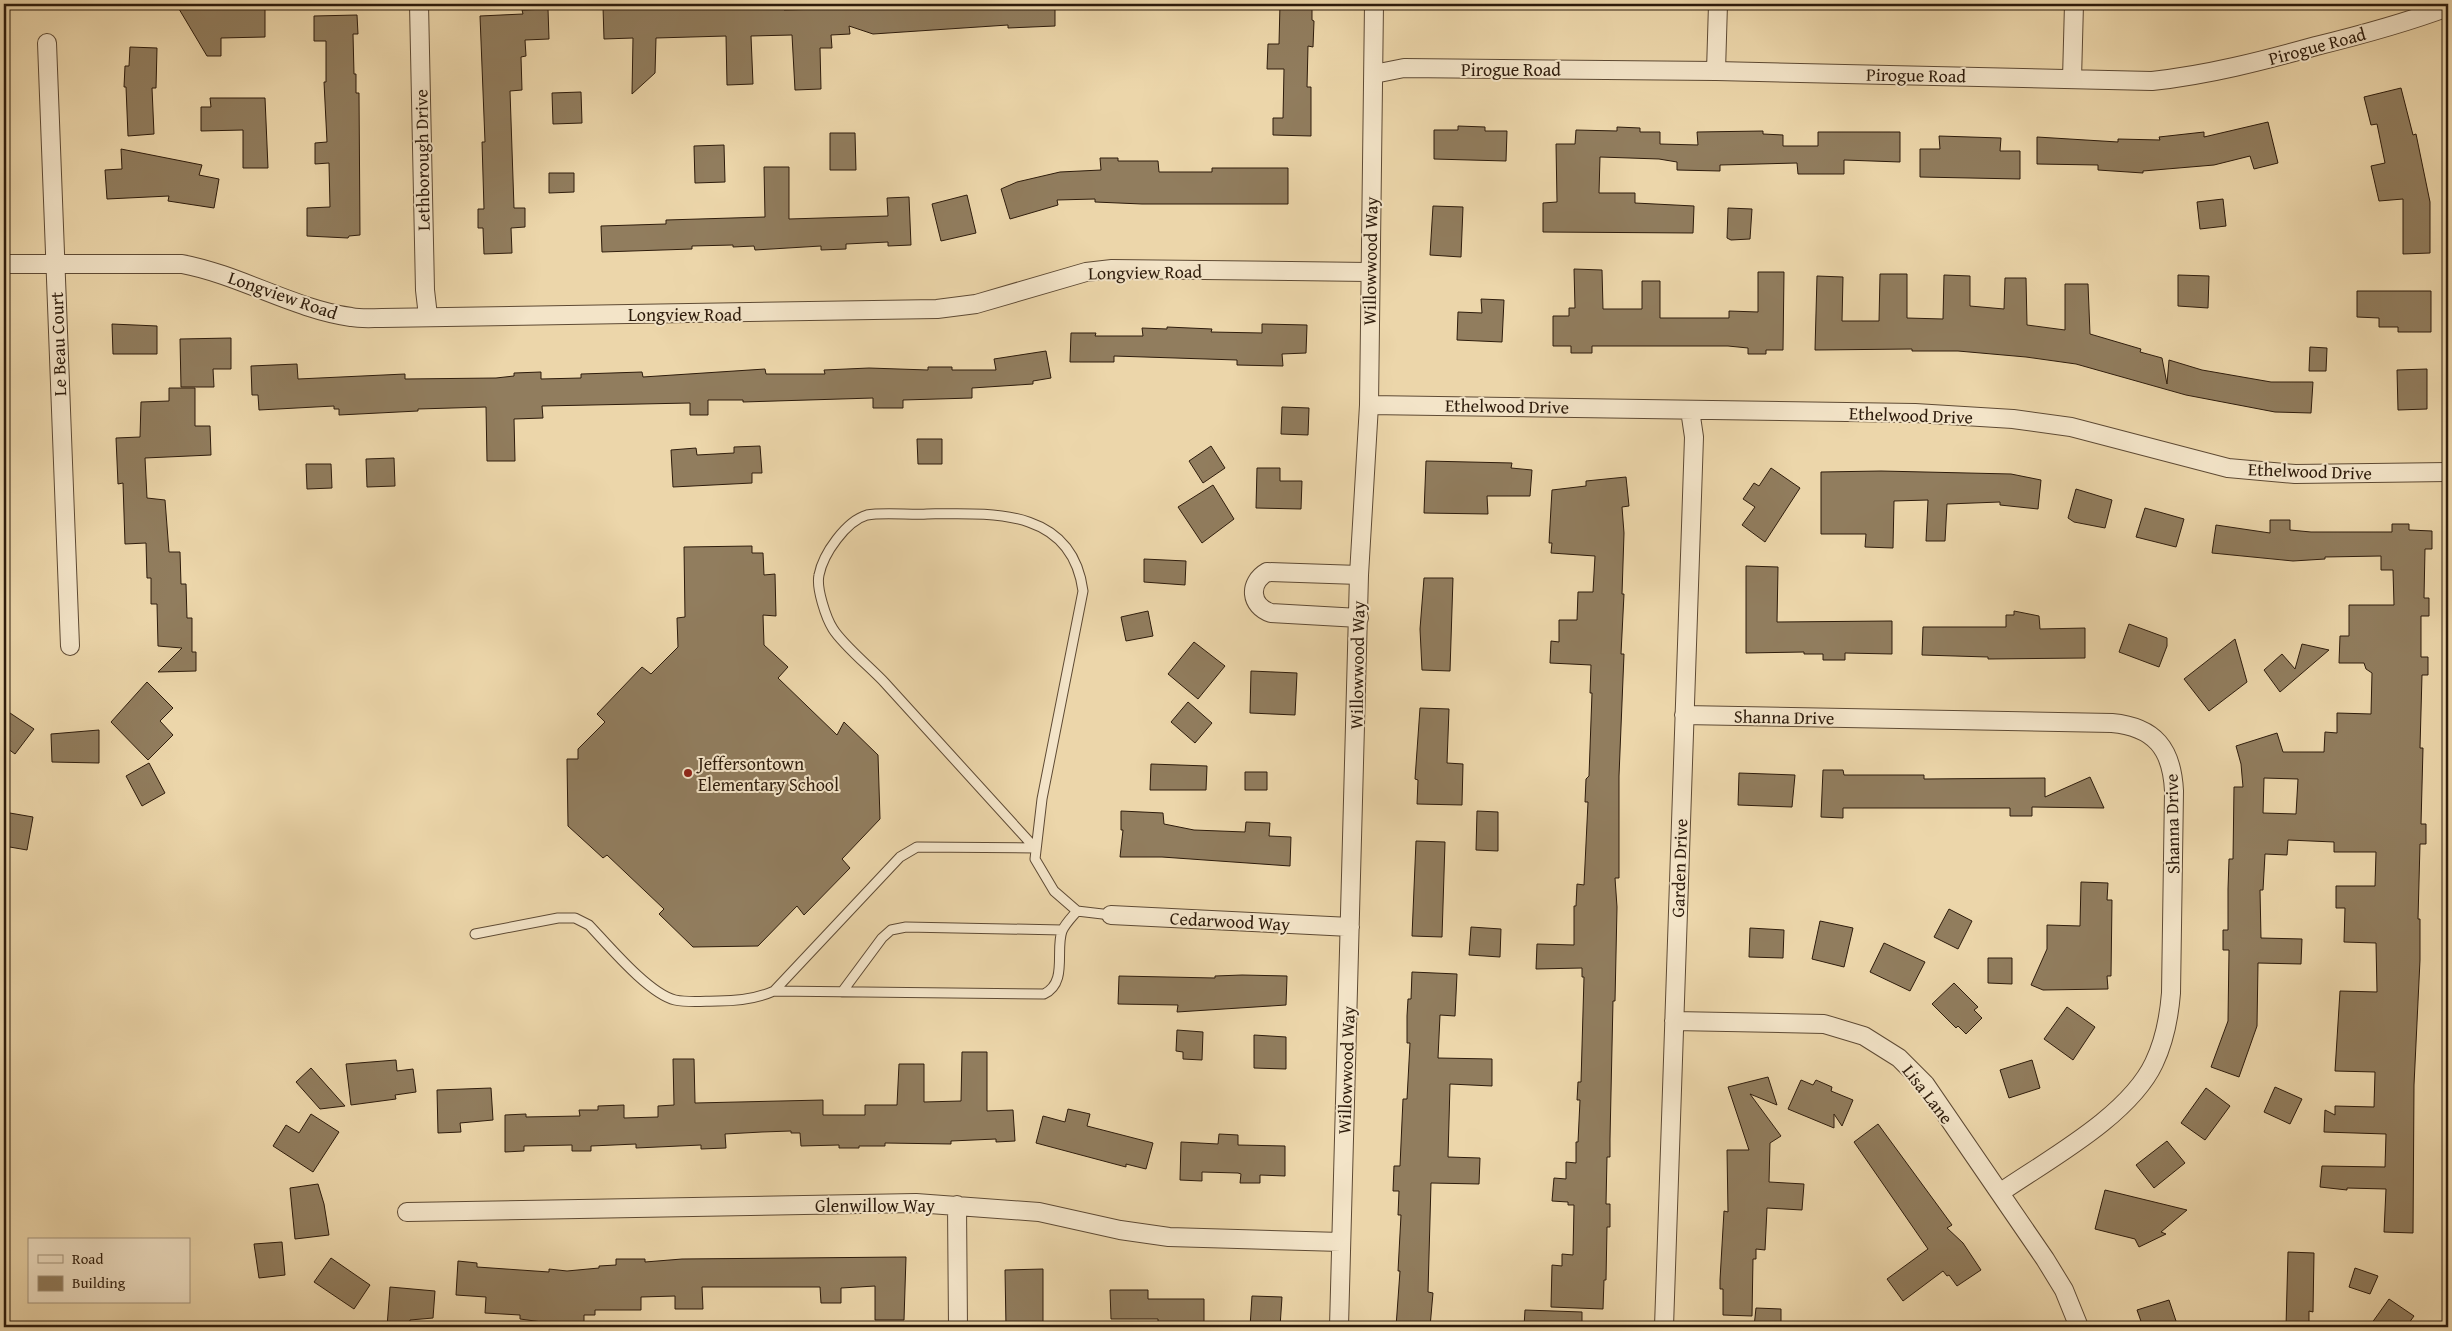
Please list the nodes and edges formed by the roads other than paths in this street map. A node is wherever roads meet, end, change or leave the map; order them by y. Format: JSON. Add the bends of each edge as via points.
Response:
{"nodes":[{"id":1,"x":419,"y":4,"type":"edge"},
{"id":2,"x":1374,"y":4,"type":"edge"},
{"id":3,"x":1718,"y":4,"type":"edge"},
{"id":4,"x":2074,"y":4,"type":"edge"},
{"id":5,"x":2448,"y":5,"type":"edge"},
{"id":6,"x":47,"y":42,"type":"dead end"},
{"id":7,"x":1716,"y":71,"type":"junction"},
{"id":8,"x":1374,"y":74,"type":"junction"},
{"id":9,"x":2072,"y":79,"type":"junction"},
{"id":10,"x":4,"y":264,"type":"edge"},
{"id":11,"x":54,"y":264,"type":"junction"},
{"id":12,"x":1369,"y":272,"type":"junction"},
{"id":13,"x":428,"y":316,"type":"junction"},
{"id":14,"x":1368,"y":405,"type":"junction"},
{"id":15,"x":1690,"y":410,"type":"junction"},
{"id":16,"x":2448,"y":472,"type":"edge"},
{"id":17,"x":1359,"y":575,"type":"junction"},
{"id":18,"x":1358,"y":618,"type":"junction"},
{"id":19,"x":70,"y":646,"type":"dead end"},
{"id":20,"x":1684,"y":715,"type":"junction"},
{"id":21,"x":1035,"y":848,"type":"junction"},
{"id":22,"x":1076,"y":911,"type":"junction"},
{"id":23,"x":1111,"y":915,"type":"joint"},
{"id":24,"x":1350,"y":927,"type":"junction"},
{"id":25,"x":1062,"y":930,"type":"junction"},
{"id":26,"x":475,"y":934,"type":"dead end"},
{"id":27,"x":774,"y":991,"type":"junction"},
{"id":28,"x":842,"y":992,"type":"junction"},
{"id":29,"x":1674,"y":1021,"type":"junction"},
{"id":30,"x":2001,"y":1192,"type":"junction"},
{"id":31,"x":957,"y":1205,"type":"junction"},
{"id":32,"x":407,"y":1212,"type":"dead end"},
{"id":33,"x":1340,"y":1242,"type":"junction"},
{"id":34,"x":958,"y":1327,"type":"edge"},
{"id":35,"x":1339,"y":1327,"type":"edge"},
{"id":36,"x":1664,"y":1327,"type":"edge"},
{"id":37,"x":2079,"y":1327,"type":"edge"}],
"edges":[{"from":1,"to":13,"type":"street","name":"Lethborough Drive"},
{"from":2,"to":8,"type":"street","name":"Willowwood Way"},
{"from":3,"to":7,"type":"street"},
{"from":4,"to":9,"type":"street"},
{"from":5,"to":9,"type":"street","name":"Pirogue Road","via":[[2409,22],[2199,76],[2152,81]]},
{"from":6,"to":11,"type":"street","name":"Le Beau Court"},
{"from":7,"to":8,"type":"street","name":"Pirogue Road","via":[[1404,68]]},
{"from":7,"to":9,"type":"street","name":"Pirogue Road"},
{"from":8,"to":12,"type":"street","name":"Willowwood Way"},
{"from":10,"to":11,"type":"street","name":"Longview Road"},
{"from":11,"to":13,"type":"street","name":"Longview Road","via":[[182,264],[209,269],[323,311],[352,317]]},
{"from":11,"to":19,"type":"street","name":"Le Beau Court"},
{"from":12,"to":13,"type":"street","name":"Longview Road","via":[[1112,269],[1086,272],[976,304],[937,309]]},
{"from":12,"to":14,"type":"street","name":"Willowwood Way"},
{"from":14,"to":15,"type":"street","name":"Ethelwood Drive"},
{"from":14,"to":17,"type":"street","name":"Willowwood Way"},
{"from":15,"to":16,"type":"street","name":"Ethelwood Drive","via":[[1915,413],[2013,418],[2071,427],[2228,468],[2295,474]]},
{"from":15,"to":20,"type":"street","name":"Garden Drive","via":[[1694,437]]},
{"from":17,"to":18,"type":"street","name":"Willowwood Way"},
{"from":17,"to":18,"type":"street","via":[[1267,572],[1256,580],[1253,594],[1259,606],[1271,613]]},
{"from":18,"to":24,"type":"street","name":"Willowwood Way"},
{"from":20,"to":29,"type":"street","name":"Garden Drive"},
{"from":20,"to":30,"type":"street","name":"Shanna Drive","via":[[2112,723],[2143,730],[2164,749],[2173,773],[2174,791],[2171,993],[2163,1043],[2142,1083],[2121,1107]]},
{"from":21,"to":21,"type":"lane","via":[[1083,591],[1080,572],[1068,549],[1052,532],[1032,522],[970,514],[867,515],[850,524],[832,545],[819,576],[822,604],[833,630]]},
{"from":21,"to":22,"type":"lane","via":[[1035,859],[1054,891]]},
{"from":21,"to":27,"type":"lane","via":[[917,847],[900,857]]},
{"from":22,"to":23,"type":"lane"},
{"from":22,"to":25,"type":"lane"},
{"from":23,"to":24,"type":"street","name":"Cedarwood Way"},
{"from":24,"to":33,"type":"street","name":"Willowwood Way"},
{"from":25,"to":28,"type":"lane","via":[[906,927],[891,930]]},
{"from":25,"to":28,"type":"lane","via":[[1058,977],[1054,986],[1044,994]]},
{"from":26,"to":27,"type":"lane","via":[[558,918],[576,918],[589,925],[660,994],[676,1001],[727,1001],[760,997]]},
{"from":27,"to":28,"type":"lane"},
{"from":29,"to":30,"type":"street","name":"Lisa Lane","via":[[1815,1023],[1845,1028],[1864,1036],[1915,1072]]},
{"from":29,"to":36,"type":"street","name":"Garden Drive"},
{"from":30,"to":37,"type":"street","name":"Lisa Lane","via":[[2064,1290]]},
{"from":31,"to":32,"type":"street","name":"Glenwillow Way","via":[[916,1203]]},
{"from":31,"to":33,"type":"street","name":"Glenwillow Way","via":[[1039,1212],[1168,1237]]},
{"from":31,"to":34,"type":"street"},
{"from":33,"to":35,"type":"street","name":"Willowwood Way"}]}
